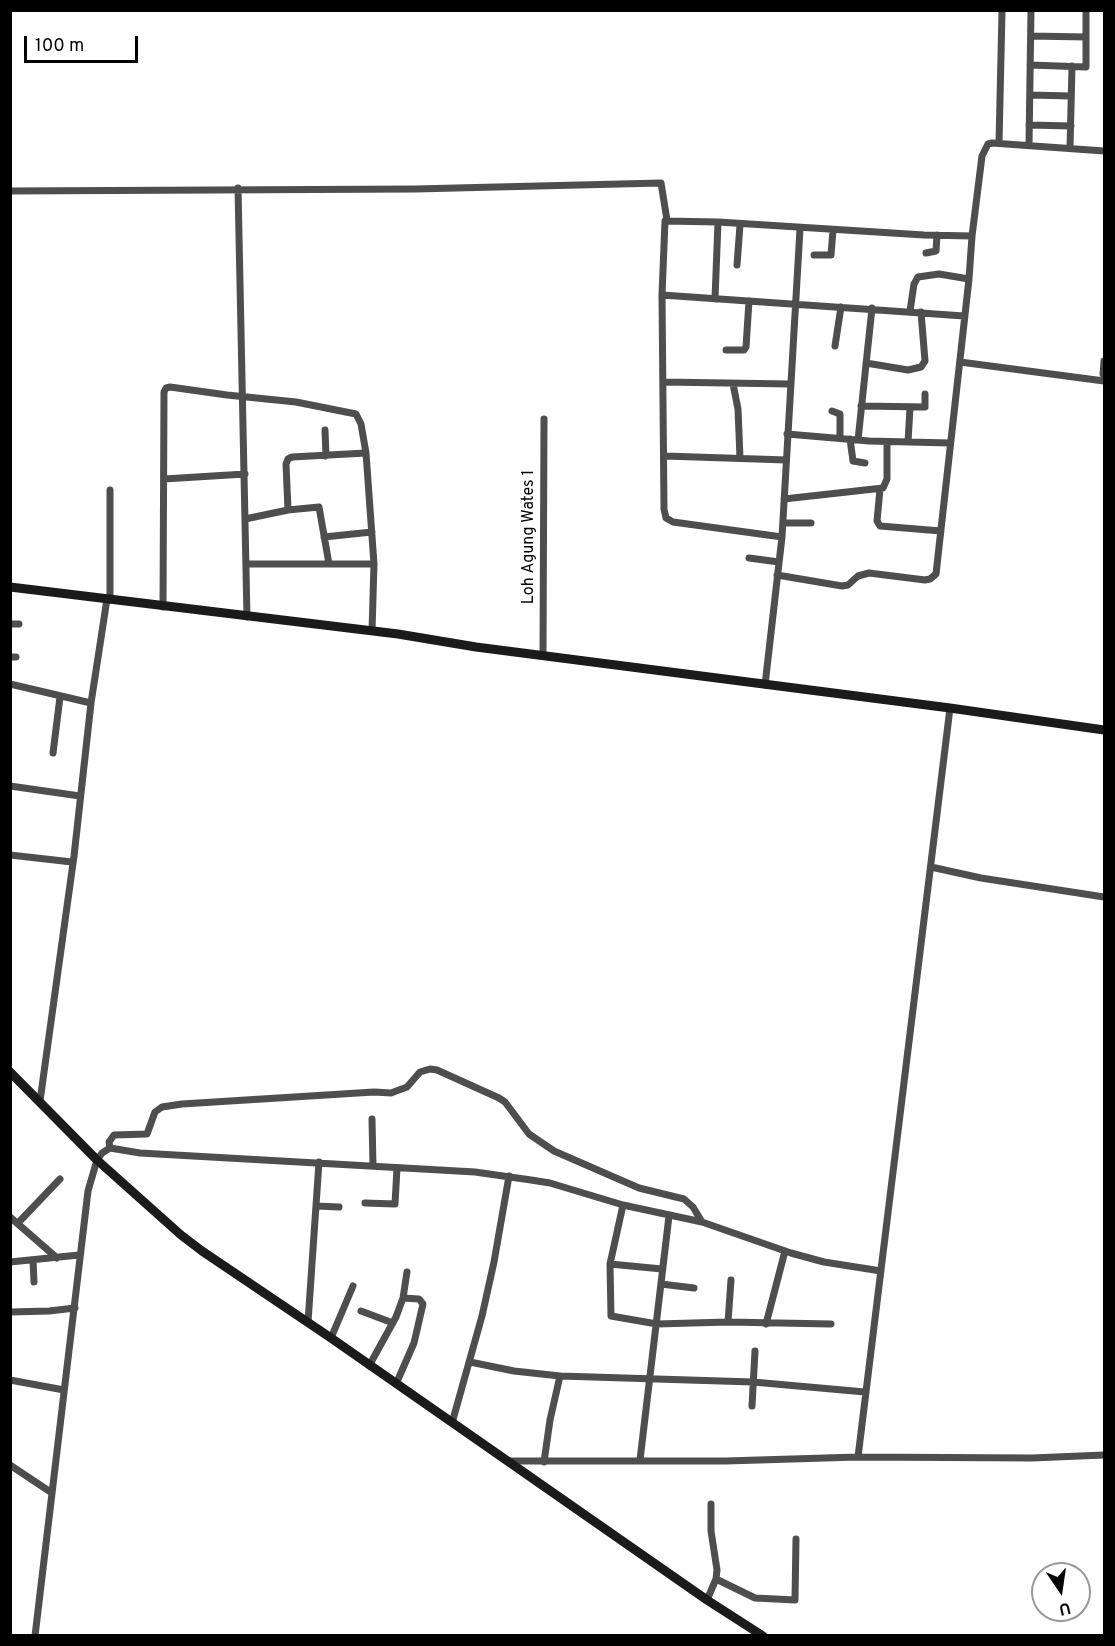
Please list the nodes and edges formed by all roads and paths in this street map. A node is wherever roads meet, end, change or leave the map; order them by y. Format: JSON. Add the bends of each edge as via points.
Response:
{"nodes":[{"id":1,"x":1031,"y":10,"type":"edge"},
{"id":2,"x":1086,"y":10,"type":"edge"},
{"id":3,"x":1002,"y":12,"type":"dead end"},
{"id":4,"x":1030,"y":36,"type":"junction"},
{"id":5,"x":1086,"y":37,"type":"junction"},
{"id":6,"x":1030,"y":65,"type":"junction"},
{"id":7,"x":1072,"y":66,"type":"junction"},
{"id":8,"x":1030,"y":95,"type":"junction"},
{"id":9,"x":1071,"y":96,"type":"junction"},
{"id":10,"x":1029,"y":125,"type":"junction"},
{"id":11,"x":1071,"y":126,"type":"junction"},
{"id":12,"x":999,"y":143,"type":"junction"},
{"id":13,"x":1029,"y":145,"type":"junction"},
{"id":14,"x":1070,"y":148,"type":"junction"},
{"id":15,"x":1104,"y":151,"type":"edge"},
{"id":16,"x":238,"y":188,"type":"junction"},
{"id":17,"x":10,"y":191,"type":"edge"},
{"id":18,"x":667,"y":220,"type":"junction"},
{"id":19,"x":718,"y":222,"type":"junction"},
{"id":20,"x":740,"y":225,"type":"junction"},
{"id":21,"x":800,"y":229,"type":"junction"},
{"id":22,"x":833,"y":230,"type":"junction"},
{"id":23,"x":937,"y":235,"type":"junction"},
{"id":24,"x":972,"y":236,"type":"junction"},
{"id":25,"x":926,"y":253,"type":"dead end"},
{"id":26,"x":814,"y":255,"type":"dead end"},
{"id":27,"x":737,"y":265,"type":"dead end"},
{"id":28,"x":969,"y":279,"type":"junction"},
{"id":29,"x":663,"y":295,"type":"junction"},
{"id":30,"x":715,"y":299,"type":"junction"},
{"id":31,"x":749,"y":301,"type":"junction"},
{"id":32,"x":795,"y":303,"type":"junction"},
{"id":33,"x":841,"y":307,"type":"junction"},
{"id":34,"x":872,"y":308,"type":"junction"},
{"id":35,"x":910,"y":311,"type":"junction"},
{"id":36,"x":921,"y":312,"type":"junction"},
{"id":37,"x":964,"y":316,"type":"junction"},
{"id":38,"x":835,"y":346,"type":"dead end"},
{"id":39,"x":726,"y":350,"type":"dead end"},
{"id":40,"x":1104,"y":361,"type":"edge"},
{"id":41,"x":960,"y":362,"type":"junction"},
{"id":42,"x":866,"y":363,"type":"junction"},
{"id":43,"x":1104,"y":378,"type":"edge"},
{"id":44,"x":663,"y":382,"type":"junction"},
{"id":45,"x":733,"y":384,"type":"junction"},
{"id":46,"x":790,"y":384,"type":"junction"},
{"id":47,"x":925,"y":394,"type":"dead end"},
{"id":48,"x":243,"y":397,"type":"junction"},
{"id":49,"x":861,"y":406,"type":"junction"},
{"id":50,"x":910,"y":408,"type":"junction"},
{"id":51,"x":832,"y":411,"type":"dead end"},
{"id":52,"x":544,"y":419,"type":"dead end"},
{"id":53,"x":325,"y":430,"type":"dead end"},
{"id":54,"x":788,"y":434,"type":"junction"},
{"id":55,"x":840,"y":438,"type":"junction"},
{"id":56,"x":854,"y":439,"type":"junction"},
{"id":57,"x":887,"y":442,"type":"junction"},
{"id":58,"x":908,"y":442,"type":"junction"},
{"id":59,"x":950,"y":443,"type":"junction"},
{"id":60,"x":366,"y":453,"type":"junction"},
{"id":61,"x":326,"y":456,"type":"junction"},
{"id":62,"x":665,"y":456,"type":"junction"},
{"id":63,"x":740,"y":458,"type":"junction"},
{"id":64,"x":786,"y":460,"type":"junction"},
{"id":65,"x":865,"y":463,"type":"dead end"},
{"id":66,"x":245,"y":474,"type":"junction"},
{"id":67,"x":164,"y":479,"type":"junction"},
{"id":68,"x":110,"y":489,"type":"dead end"},
{"id":69,"x":880,"y":489,"type":"junction"},
{"id":70,"x":784,"y":499,"type":"junction"},
{"id":71,"x":288,"y":510,"type":"junction"},
{"id":72,"x":245,"y":519,"type":"junction"},
{"id":73,"x":783,"y":523,"type":"junction"},
{"id":74,"x":811,"y":523,"type":"dead end"},
{"id":75,"x":941,"y":531,"type":"junction"},
{"id":76,"x":372,"y":532,"type":"junction"},
{"id":77,"x":324,"y":537,"type":"junction"},
{"id":78,"x":782,"y":537,"type":"junction"},
{"id":79,"x":749,"y":558,"type":"dead end"},
{"id":80,"x":779,"y":562,"type":"junction"},
{"id":81,"x":247,"y":564,"type":"junction"},
{"id":82,"x":328,"y":564,"type":"junction"},
{"id":83,"x":374,"y":564,"type":"junction"},
{"id":84,"x":777,"y":575,"type":"junction"},
{"id":85,"x":10,"y":587,"type":"edge"},
{"id":86,"x":108,"y":599,"type":"junction"},
{"id":87,"x":163,"y":607,"type":"junction"},
{"id":88,"x":247,"y":617,"type":"junction"},
{"id":89,"x":10,"y":624,"type":"edge"},
{"id":90,"x":19,"y":624,"type":"dead end"},
{"id":91,"x":372,"y":631,"type":"junction"},
{"id":92,"x":543,"y":655,"type":"junction"},
{"id":93,"x":10,"y":684,"type":"edge"},
{"id":94,"x":765,"y":685,"type":"junction"},
{"id":95,"x":60,"y":697,"type":"junction"},
{"id":96,"x":91,"y":703,"type":"junction"},
{"id":97,"x":950,"y":708,"type":"junction"},
{"id":98,"x":1104,"y":730,"type":"edge"},
{"id":99,"x":52,"y":753,"type":"dead end"},
{"id":100,"x":10,"y":786,"type":"edge"},
{"id":101,"x":80,"y":796,"type":"junction"},
{"id":102,"x":10,"y":855,"type":"edge"},
{"id":103,"x":72,"y":862,"type":"junction"},
{"id":104,"x":931,"y":867,"type":"junction"},
{"id":105,"x":1104,"y":897,"type":"edge"},
{"id":106,"x":10,"y":1072,"type":"edge"},
{"id":107,"x":40,"y":1101,"type":"junction"},
{"id":108,"x":372,"y":1119,"type":"dead end"},
{"id":109,"x":110,"y":1148,"type":"junction"},
{"id":110,"x":96,"y":1162,"type":"junction"},
{"id":111,"x":319,"y":1162,"type":"junction"},
{"id":112,"x":373,"y":1166,"type":"junction"},
{"id":113,"x":397,"y":1168,"type":"junction"},
{"id":114,"x":509,"y":1176,"type":"junction"},
{"id":115,"x":60,"y":1179,"type":"dead end"},
{"id":116,"x":366,"y":1203,"type":"dead end"},
{"id":117,"x":623,"y":1205,"type":"junction"},
{"id":118,"x":316,"y":1206,"type":"junction"},
{"id":119,"x":339,"y":1207,"type":"dead end"},
{"id":120,"x":669,"y":1216,"type":"junction"},
{"id":121,"x":10,"y":1217,"type":"edge"},
{"id":122,"x":702,"y":1222,"type":"junction"},
{"id":123,"x":18,"y":1223,"type":"junction"},
{"id":124,"x":785,"y":1251,"type":"junction"},
{"id":125,"x":79,"y":1255,"type":"junction"},
{"id":126,"x":57,"y":1258,"type":"junction"},
{"id":127,"x":33,"y":1260,"type":"junction"},
{"id":128,"x":10,"y":1262,"type":"edge"},
{"id":129,"x":610,"y":1264,"type":"junction"},
{"id":130,"x":662,"y":1269,"type":"junction"},
{"id":131,"x":881,"y":1271,"type":"junction"},
{"id":132,"x":407,"y":1272,"type":"dead end"},
{"id":133,"x":731,"y":1280,"type":"dead end"},
{"id":134,"x":34,"y":1282,"type":"dead end"},
{"id":135,"x":661,"y":1284,"type":"junction"},
{"id":136,"x":352,"y":1286,"type":"dead end"},
{"id":137,"x":694,"y":1288,"type":"dead end"},
{"id":138,"x":403,"y":1298,"type":"junction"},
{"id":139,"x":75,"y":1308,"type":"junction"},
{"id":140,"x":361,"y":1311,"type":"dead end"},
{"id":141,"x":10,"y":1312,"type":"edge"},
{"id":142,"x":308,"y":1322,"type":"junction"},
{"id":143,"x":728,"y":1322,"type":"junction"},
{"id":144,"x":393,"y":1323,"type":"junction"},
{"id":145,"x":766,"y":1323,"type":"junction"},
{"id":146,"x":657,"y":1324,"type":"junction"},
{"id":147,"x":831,"y":1324,"type":"dead end"},
{"id":148,"x":331,"y":1338,"type":"junction"},
{"id":149,"x":755,"y":1351,"type":"dead end"},
{"id":150,"x":470,"y":1362,"type":"junction"},
{"id":151,"x":369,"y":1366,"type":"junction"},
{"id":152,"x":560,"y":1376,"type":"junction"},
{"id":153,"x":648,"y":1379,"type":"junction"},
{"id":154,"x":10,"y":1380,"type":"edge"},
{"id":155,"x":753,"y":1382,"type":"junction"},
{"id":156,"x":396,"y":1384,"type":"junction"},
{"id":157,"x":64,"y":1390,"type":"junction"},
{"id":158,"x":865,"y":1392,"type":"junction"},
{"id":159,"x":752,"y":1406,"type":"dead end"},
{"id":160,"x":452,"y":1423,"type":"junction"},
{"id":161,"x":1104,"y":1455,"type":"edge"},
{"id":162,"x":858,"y":1457,"type":"junction"},
{"id":163,"x":640,"y":1460,"type":"junction"},
{"id":164,"x":508,"y":1461,"type":"junction"},
{"id":165,"x":544,"y":1462,"type":"junction"},
{"id":166,"x":10,"y":1465,"type":"edge"},
{"id":167,"x":52,"y":1493,"type":"junction"},
{"id":168,"x":711,"y":1504,"type":"dead end"},
{"id":169,"x":796,"y":1539,"type":"dead end"},
{"id":170,"x":716,"y":1579,"type":"junction"},
{"id":171,"x":707,"y":1600,"type":"junction"},
{"id":172,"x":35,"y":1635,"type":"edge"},
{"id":173,"x":763,"y":1635,"type":"edge"}],
"edges":[{"from":1,"to":4,"type":"street"},
{"from":2,"to":5,"type":"street"},
{"from":3,"to":12,"type":"street"},
{"from":4,"to":5,"type":"street"},
{"from":4,"to":6,"type":"street"},
{"from":5,"to":7,"type":"street","via":[[1086,67]]},
{"from":6,"to":7,"type":"street"},
{"from":6,"to":8,"type":"street"},
{"from":7,"to":9,"type":"street"},
{"from":8,"to":9,"type":"street"},
{"from":8,"to":10,"type":"street"},
{"from":9,"to":11,"type":"street"},
{"from":10,"to":11,"type":"street"},
{"from":10,"to":13,"type":"street"},
{"from":11,"to":14,"type":"street"},
{"from":12,"to":13,"type":"street"},
{"from":12,"to":24,"type":"street","via":[[988,144],[982,156]]},
{"from":13,"to":14,"type":"street"},
{"from":14,"to":15,"type":"street"},
{"from":16,"to":17,"type":"street"},
{"from":16,"to":18,"type":"street","via":[[416,189],[661,183]]},
{"from":16,"to":48,"type":"street"},
{"from":18,"to":19,"type":"street"},
{"from":18,"to":29,"type":"street"},
{"from":19,"to":20,"type":"street"},
{"from":19,"to":30,"type":"street"},
{"from":20,"to":21,"type":"street"},
{"from":20,"to":27,"type":"street"},
{"from":21,"to":22,"type":"street"},
{"from":21,"to":32,"type":"street"},
{"from":22,"to":23,"type":"street"},
{"from":22,"to":26,"type":"street","via":[[830,256]]},
{"from":23,"to":24,"type":"street"},
{"from":23,"to":25,"type":"street","via":[[936,251]]},
{"from":24,"to":28,"type":"street"},
{"from":28,"to":35,"type":"street","via":[[939,274],[918,277]]},
{"from":28,"to":37,"type":"street"},
{"from":29,"to":30,"type":"street"},
{"from":29,"to":44,"type":"street"},
{"from":30,"to":31,"type":"street"},
{"from":31,"to":32,"type":"street"},
{"from":31,"to":39,"type":"street","via":[[746,347]]},
{"from":32,"to":33,"type":"street"},
{"from":32,"to":46,"type":"street"},
{"from":33,"to":34,"type":"street"},
{"from":33,"to":38,"type":"street"},
{"from":34,"to":35,"type":"street"},
{"from":34,"to":42,"type":"street"},
{"from":35,"to":36,"type":"street"},
{"from":36,"to":37,"type":"street"},
{"from":36,"to":42,"type":"street","via":[[925,361],[921,368],[908,370]]},
{"from":37,"to":41,"type":"street"},
{"from":40,"to":43,"type":"street"},
{"from":41,"to":43,"type":"street"},
{"from":41,"to":59,"type":"street"},
{"from":42,"to":49,"type":"street"},
{"from":44,"to":45,"type":"street"},
{"from":44,"to":62,"type":"street"},
{"from":45,"to":46,"type":"street"},
{"from":45,"to":63,"type":"street"},
{"from":46,"to":54,"type":"street"},
{"from":47,"to":50,"type":"street","via":[[925,407]]},
{"from":48,"to":60,"type":"street","via":[[356,414]]},
{"from":48,"to":66,"type":"street"},
{"from":48,"to":67,"type":"street","via":[[166,388]]},
{"from":49,"to":50,"type":"street"},
{"from":49,"to":56,"type":"street"},
{"from":50,"to":58,"type":"street"},
{"from":51,"to":55,"type":"street","via":[[840,414]]},
{"from":52,"to":92,"type":"street","name":"Loh Agung Wates 1"},
{"from":53,"to":61,"type":"street"},
{"from":54,"to":55,"type":"street"},
{"from":54,"to":64,"type":"street"},
{"from":55,"to":56,"type":"street"},
{"from":56,"to":57,"type":"street"},
{"from":56,"to":65,"type":"street","via":[[853,461]]},
{"from":57,"to":58,"type":"street"},
{"from":57,"to":69,"type":"street","via":[[885,486]]},
{"from":58,"to":59,"type":"street"},
{"from":59,"to":75,"type":"street"},
{"from":60,"to":61,"type":"street"},
{"from":60,"to":76,"type":"street"},
{"from":61,"to":71,"type":"street","via":[[292,457],[286,462]]},
{"from":62,"to":63,"type":"street"},
{"from":62,"to":78,"type":"street","via":[[666,518]]},
{"from":63,"to":64,"type":"street"},
{"from":64,"to":70,"type":"street"},
{"from":66,"to":67,"type":"street"},
{"from":66,"to":72,"type":"street"},
{"from":67,"to":87,"type":"street"},
{"from":68,"to":86,"type":"street"},
{"from":69,"to":70,"type":"street"},
{"from":69,"to":75,"type":"street","via":[[880,526]]},
{"from":70,"to":73,"type":"street"},
{"from":71,"to":72,"type":"street"},
{"from":71,"to":77,"type":"street","via":[[319,507]]},
{"from":72,"to":81,"type":"street"},
{"from":73,"to":74,"type":"street"},
{"from":73,"to":78,"type":"street"},
{"from":75,"to":84,"type":"street","via":[[938,569],[930,579],[869,573],[842,586]]},
{"from":76,"to":77,"type":"street"},
{"from":76,"to":83,"type":"street"},
{"from":77,"to":82,"type":"street"},
{"from":78,"to":80,"type":"street"},
{"from":79,"to":80,"type":"street"},
{"from":80,"to":84,"type":"street"},
{"from":81,"to":82,"type":"street"},
{"from":81,"to":88,"type":"street"},
{"from":82,"to":83,"type":"street"},
{"from":83,"to":91,"type":"street"},
{"from":84,"to":94,"type":"street"},
{"from":85,"to":86,"type":"main road"},
{"from":86,"to":87,"type":"main road"},
{"from":86,"to":96,"type":"street"},
{"from":87,"to":88,"type":"main road"},
{"from":88,"to":91,"type":"main road"},
{"from":89,"to":90,"type":"street"},
{"from":91,"to":92,"type":"main road"},
{"from":92,"to":94,"type":"main road"},
{"from":93,"to":95,"type":"street"},
{"from":94,"to":97,"type":"main road"},
{"from":95,"to":96,"type":"street"},
{"from":95,"to":99,"type":"street"},
{"from":96,"to":101,"type":"street"},
{"from":97,"to":98,"type":"main road"},
{"from":97,"to":104,"type":"street"},
{"from":100,"to":101,"type":"street"},
{"from":101,"to":103,"type":"street"},
{"from":102,"to":103,"type":"street"},
{"from":103,"to":107,"type":"street"},
{"from":104,"to":105,"type":"street"},
{"from":104,"to":131,"type":"street"},
{"from":106,"to":107,"type":"main road"},
{"from":107,"to":110,"type":"main road"},
{"from":108,"to":112,"type":"street"},
{"from":109,"to":110,"type":"street"},
{"from":109,"to":111,"type":"street"},
{"from":109,"to":122,"type":"street","via":[[114,1135],[147,1134],[155,1112],[162,1107],[391,1093],[407,1087],[420,1072],[430,1069],[499,1098],[529,1134],[554,1151],[639,1188],[684,1199]]},
{"from":110,"to":125,"type":"street"},
{"from":110,"to":142,"type":"main road","via":[[181,1235]]},
{"from":111,"to":112,"type":"street"},
{"from":111,"to":118,"type":"street"},
{"from":112,"to":113,"type":"street"},
{"from":113,"to":114,"type":"street"},
{"from":113,"to":116,"type":"street","via":[[395,1204]]},
{"from":114,"to":117,"type":"street","via":[[550,1183]]},
{"from":114,"to":150,"type":"street"},
{"from":115,"to":123,"type":"street"},
{"from":117,"to":120,"type":"street"},
{"from":117,"to":129,"type":"street"},
{"from":118,"to":119,"type":"street"},
{"from":118,"to":142,"type":"street"},
{"from":120,"to":122,"type":"street"},
{"from":120,"to":130,"type":"street"},
{"from":121,"to":123,"type":"street"},
{"from":122,"to":124,"type":"street"},
{"from":123,"to":126,"type":"street"},
{"from":124,"to":131,"type":"street"},
{"from":124,"to":145,"type":"street"},
{"from":125,"to":126,"type":"street"},
{"from":125,"to":139,"type":"street"},
{"from":126,"to":127,"type":"street"},
{"from":127,"to":128,"type":"street"},
{"from":127,"to":134,"type":"street"},
{"from":129,"to":130,"type":"street"},
{"from":129,"to":146,"type":"street","via":[[611,1316]]},
{"from":130,"to":135,"type":"street"},
{"from":131,"to":158,"type":"street"},
{"from":132,"to":138,"type":"street"},
{"from":133,"to":143,"type":"street"},
{"from":135,"to":137,"type":"street"},
{"from":135,"to":146,"type":"street"},
{"from":136,"to":148,"type":"street"},
{"from":138,"to":144,"type":"street"},
{"from":138,"to":156,"type":"street","via":[[419,1299],[423,1304],[414,1343]]},
{"from":139,"to":141,"type":"street"},
{"from":139,"to":157,"type":"street"},
{"from":140,"to":144,"type":"street"},
{"from":142,"to":148,"type":"main road"},
{"from":143,"to":145,"type":"street"},
{"from":143,"to":146,"type":"street"},
{"from":144,"to":151,"type":"street"},
{"from":145,"to":147,"type":"street"},
{"from":146,"to":153,"type":"street"},
{"from":148,"to":151,"type":"main road"},
{"from":149,"to":155,"type":"street"},
{"from":150,"to":152,"type":"street"},
{"from":150,"to":160,"type":"street"},
{"from":151,"to":156,"type":"main road"},
{"from":152,"to":153,"type":"street"},
{"from":152,"to":165,"type":"street"},
{"from":153,"to":155,"type":"street"},
{"from":153,"to":163,"type":"street"},
{"from":154,"to":157,"type":"street"},
{"from":155,"to":158,"type":"street"},
{"from":155,"to":159,"type":"street"},
{"from":156,"to":160,"type":"main road"},
{"from":157,"to":167,"type":"street"},
{"from":158,"to":162,"type":"street"},
{"from":160,"to":164,"type":"main road"},
{"from":161,"to":162,"type":"street"},
{"from":162,"to":163,"type":"street"},
{"from":163,"to":165,"type":"street"},
{"from":164,"to":165,"type":"street"},
{"from":164,"to":171,"type":"main road"},
{"from":166,"to":167,"type":"street"},
{"from":167,"to":172,"type":"street"},
{"from":168,"to":170,"type":"street"},
{"from":169,"to":170,"type":"street","via":[[795,1600],[755,1598]]},
{"from":170,"to":171,"type":"street"},
{"from":171,"to":173,"type":"main road"}]}
